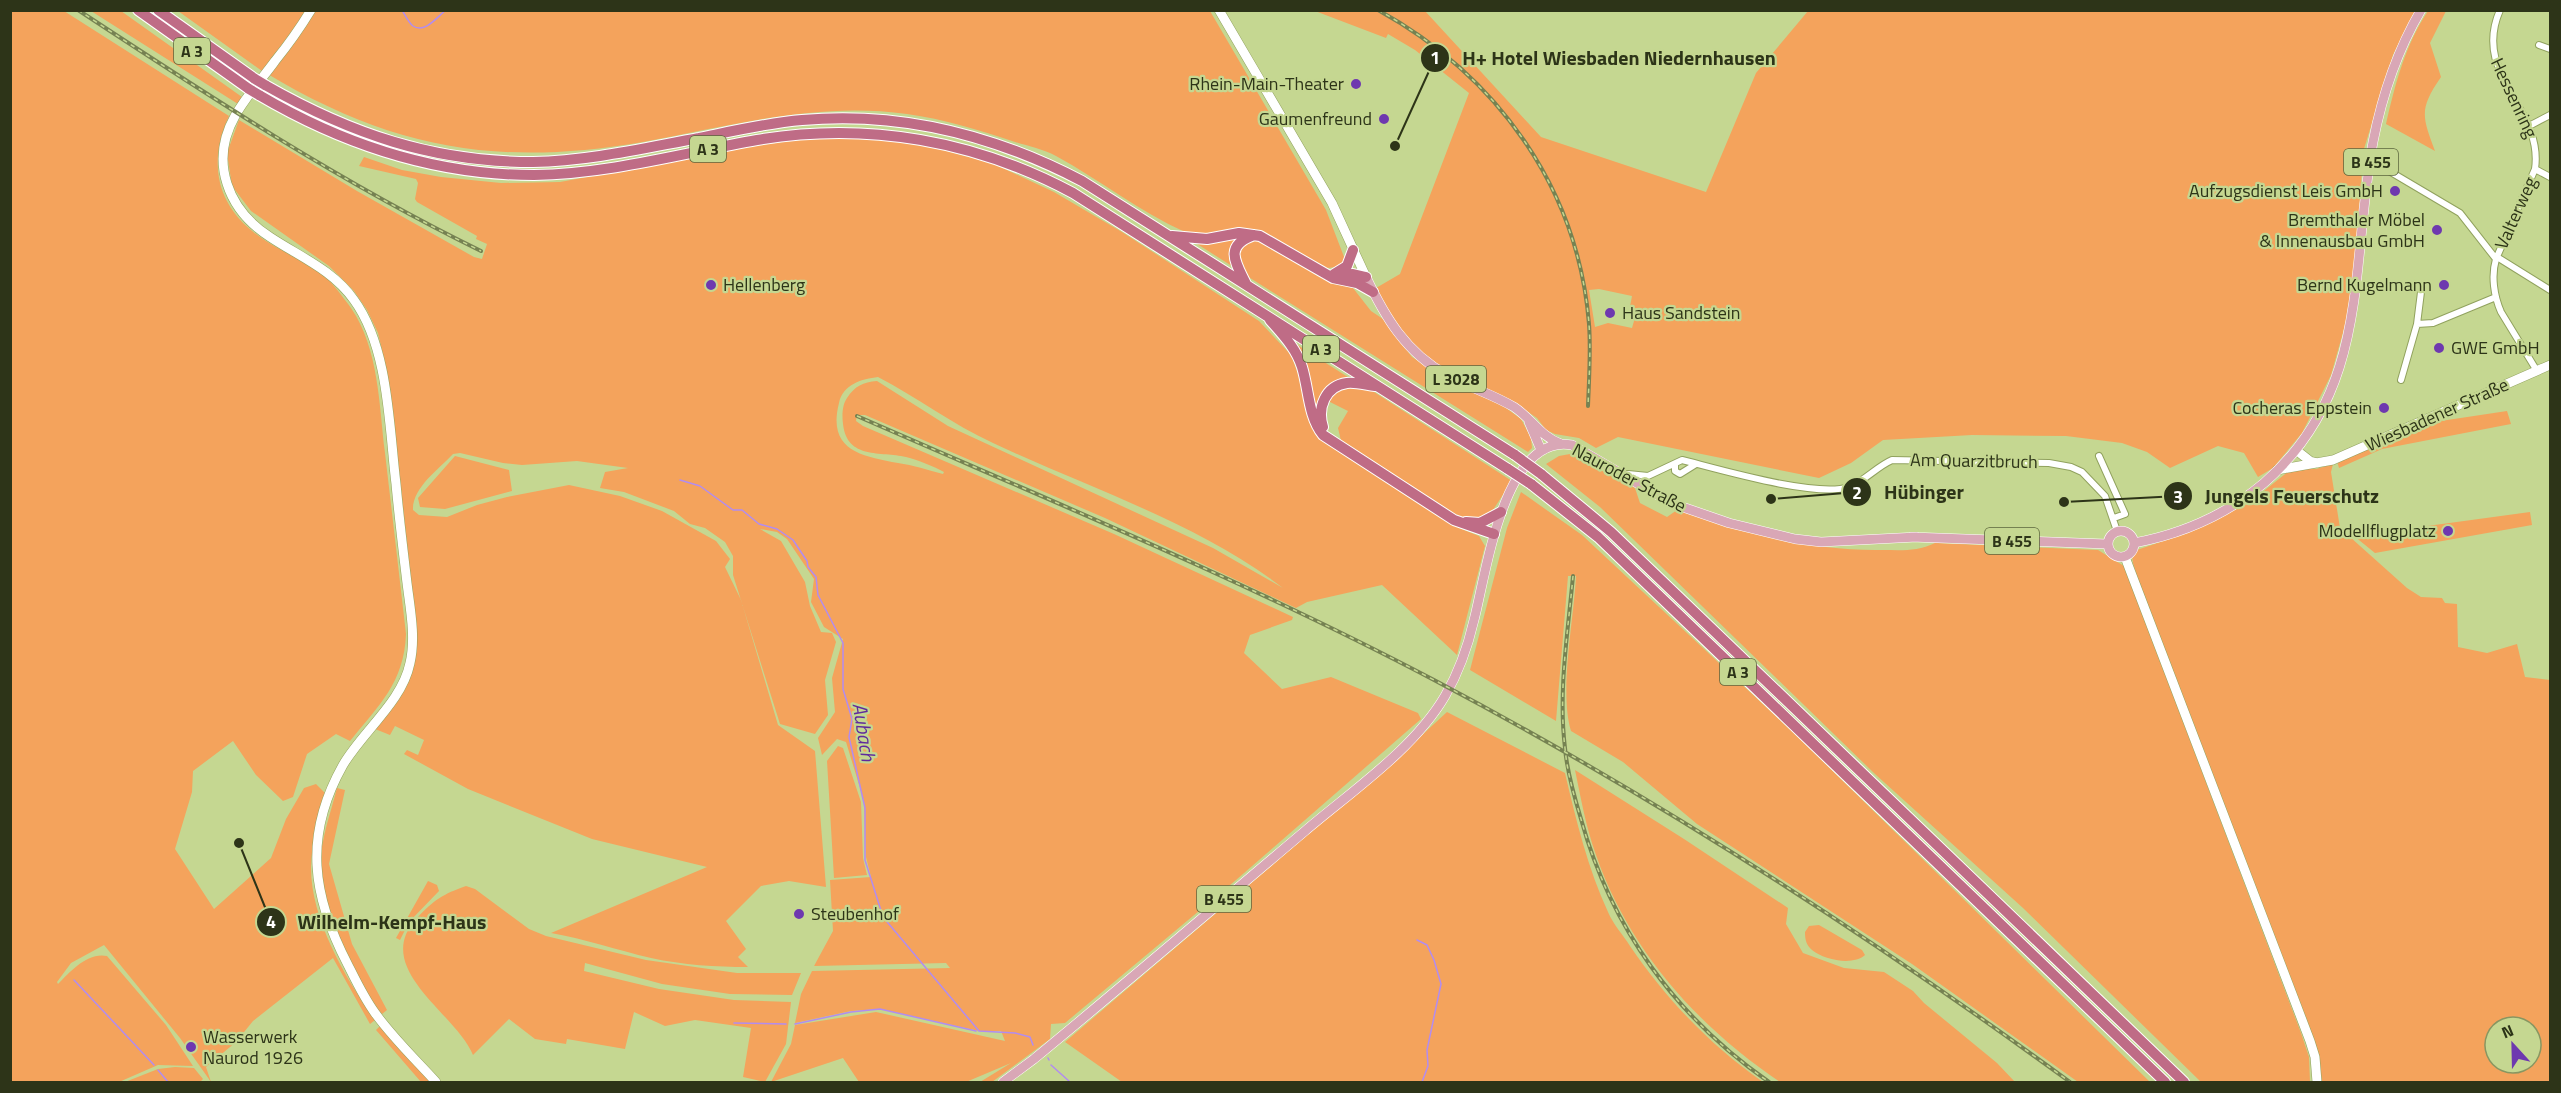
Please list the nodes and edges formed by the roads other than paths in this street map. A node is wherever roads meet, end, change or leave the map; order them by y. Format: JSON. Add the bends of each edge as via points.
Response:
{"nodes":[{"id":1,"x":138,"y":10,"type":"edge"},
{"id":2,"x":158,"y":10,"type":"edge"},
{"id":3,"x":311,"y":10,"type":"edge"},
{"id":4,"x":1219,"y":10,"type":"edge"},
{"id":5,"x":2421,"y":10,"type":"edge"},
{"id":6,"x":2500,"y":10,"type":"edge"},
{"id":7,"x":2539,"y":45,"type":"dead end"},
{"id":8,"x":2550,"y":49,"type":"edge"},
{"id":9,"x":2550,"y":115,"type":"edge"},
{"id":10,"x":2529,"y":126,"type":"junction"},
{"id":11,"x":2384,"y":168,"type":"dead end"},
{"id":12,"x":2535,"y":169,"type":"junction"},
{"id":13,"x":2550,"y":177,"type":"edge"},
{"id":14,"x":1255,"y":235,"type":"junction"},
{"id":15,"x":1169,"y":236,"type":"junction"},
{"id":16,"x":1353,"y":250,"type":"junction"},
{"id":17,"x":2496,"y":258,"type":"junction"},
{"id":18,"x":1329,"y":275,"type":"junction"},
{"id":19,"x":1366,"y":277,"type":"junction"},
{"id":20,"x":1348,"y":281,"type":"junction"},
{"id":21,"x":1246,"y":285,"type":"junction"},
{"id":22,"x":2550,"y":290,"type":"edge"},
{"id":23,"x":1373,"y":292,"type":"junction"},
{"id":24,"x":2421,"y":292,"type":"dead end"},
{"id":25,"x":2496,"y":297,"type":"junction"},
{"id":26,"x":1262,"y":311,"type":"junction"},
{"id":27,"x":2416,"y":324,"type":"junction"},
{"id":28,"x":2550,"y":365,"type":"edge"},
{"id":29,"x":2537,"y":371,"type":"junction"},
{"id":30,"x":2401,"y":380,"type":"dead end"},
{"id":31,"x":1381,"y":387,"type":"junction"},
{"id":32,"x":1524,"y":414,"type":"junction"},
{"id":33,"x":1539,"y":429,"type":"junction"},
{"id":34,"x":1331,"y":440,"type":"junction"},
{"id":35,"x":1561,"y":444,"type":"junction"},
{"id":36,"x":1541,"y":450,"type":"junction"},
{"id":37,"x":2296,"y":450,"type":"junction"},
{"id":38,"x":2099,"y":456,"type":"dead end"},
{"id":39,"x":2322,"y":463,"type":"junction"},
{"id":40,"x":1675,"y":464,"type":"junction"},
{"id":41,"x":1696,"y":464,"type":"junction"},
{"id":42,"x":2306,"y":465,"type":"junction"},
{"id":43,"x":2277,"y":470,"type":"junction"},
{"id":44,"x":1615,"y":471,"type":"junction"},
{"id":45,"x":1501,"y":512,"type":"junction"},
{"id":46,"x":2114,"y":518,"type":"junction"},
{"id":47,"x":1454,"y":520,"type":"junction"},
{"id":48,"x":1480,"y":523,"type":"junction"},
{"id":49,"x":2117,"y":531,"type":"junction"},
{"id":50,"x":1494,"y":534,"type":"junction"},
{"id":51,"x":2134,"y":543,"type":"junction"},
{"id":52,"x":2107,"y":544,"type":"junction"},
{"id":53,"x":2125,"y":557,"type":"junction"},
{"id":54,"x":436,"y":1083,"type":"edge"},
{"id":55,"x":1003,"y":1083,"type":"edge"},
{"id":56,"x":2165,"y":1083,"type":"edge"},
{"id":57,"x":2184,"y":1083,"type":"edge"},
{"id":58,"x":2317,"y":1083,"type":"edge"}],
"edges":[{"from":1,"to":26,"type":"highway","number":"A 3","bridge":true,"via":[[249,89],[320,129],[384,153],[434,166],[536,175],[587,171],[805,134],[869,133],[939,143],[1018,166],[1056,184]]},
{"from":2,"to":15,"type":"highway","number":"A 3","bridge":true,"via":[[255,79],[317,114],[387,141],[460,157],[510,162],[585,158],[802,120],[860,118],[917,123],[1029,155],[1082,181]]},
{"from":3,"to":54,"type":"main road","via":[[234,118],[223,145],[224,177],[229,193],[250,222],[335,278],[354,299],[376,345],[383,376],[412,655],[403,684],[348,757],[334,784],[319,838],[316,878],[328,926],[367,1003]]},
{"from":4,"to":16,"type":"main road","number":"L 3028","via":[[1332,203]]},
{"from":5,"to":37,"type":"main road","number":"B 455","via":[[2391,74],[2378,121],[2358,286],[2346,347],[2326,402]]},
{"from":6,"to":10,"type":"street","name":"Hessenring","via":[[2492,34],[2495,61]]},
{"from":7,"to":8,"type":"street"},
{"from":9,"to":10,"type":"street"},
{"from":10,"to":12,"type":"street","name":"Hessenring","via":[[2536,146]]},
{"from":11,"to":17,"type":"street","name":"Valterweg","via":[[2460,213]]},
{"from":12,"to":13,"type":"street"},
{"from":12,"to":17,"type":"street","name":"Valterweg"},
{"from":14,"to":15,"type":"highway","via":[[1239,233],[1207,239]]},
{"from":14,"to":18,"type":"highway"},
{"from":14,"to":21,"type":"highway","via":[[1238,244],[1234,252]]},
{"from":15,"to":21,"type":"highway","number":"A 3"},
{"from":16,"to":18,"type":"highway","via":[[1347,266]]},
{"from":16,"to":19,"type":"main road","number":"L 3028"},
{"from":17,"to":22,"type":"street","name":"Valterweg"},
{"from":17,"to":25,"type":"street","name":"Valterweg"},
{"from":18,"to":19,"type":"highway"},
{"from":18,"to":20,"type":"highway"},
{"from":19,"to":20,"type":"highway"},
{"from":19,"to":23,"type":"main road","number":"L 3028"},
{"from":20,"to":23,"type":"highway"},
{"from":21,"to":57,"type":"highway","number":"A 3","bridge":true,"via":[[1515,455],[1611,532]]},
{"from":23,"to":32,"type":"main road","number":"L 3028","via":[[1396,333],[1423,360]]},
{"from":24,"to":27,"type":"street"},
{"from":25,"to":27,"type":"street","via":[[2433,323]]},
{"from":25,"to":29,"type":"street","name":"Valterweg"},
{"from":26,"to":31,"type":"highway","number":"A 3"},
{"from":26,"to":34,"type":"highway","via":[[1296,354],[1316,424]]},
{"from":27,"to":30,"type":"street"},
{"from":28,"to":29,"type":"main road","name":"Wiesbadener Straße"},
{"from":29,"to":39,"type":"main road","name":"Wiesbadener Straße"},
{"from":31,"to":34,"type":"highway","via":[[1353,383],[1331,390],[1320,411]]},
{"from":31,"to":56,"type":"highway","number":"A 3","bridge":true,"via":[[1531,484],[1598,537]]},
{"from":32,"to":33,"type":"main road","number":"L 3028"},
{"from":32,"to":36,"type":"main road"},
{"from":33,"to":35,"type":"main road","number":"L 3028"},
{"from":33,"to":36,"type":"main road","via":[[1544,441]]},
{"from":34,"to":47,"type":"highway"},
{"from":35,"to":36,"type":"main road","name":"Nauroder Straße"},
{"from":35,"to":44,"type":"main road","name":"Nauroder Straße","number":"B 455","via":[[1580,448]]},
{"from":36,"to":45,"type":"main road","number":"B 455","via":[[1519,476]]},
{"from":37,"to":39,"type":"main road","via":[[2310,461]]},
{"from":37,"to":42,"type":"main road","via":[[2297,458]]},
{"from":37,"to":43,"type":"main road","number":"B 455"},
{"from":38,"to":46,"type":"street","via":[[2125,514]]},
{"from":39,"to":42,"type":"main road","name":"Wiesbadener Straße"},
{"from":40,"to":41,"type":"street","name":"Am Quarzitbruch","via":[[1682,460]]},
{"from":40,"to":41,"type":"street","name":"Am Quarzitbruch","via":[[1675,471],[1680,474]]},
{"from":40,"to":44,"type":"street","name":"Am Quarzitbruch","via":[[1643,477]]},
{"from":41,"to":46,"type":"street","name":"Am Quarzitbruch","via":[[1827,490],[1851,486],[1892,460],[2055,463],[2090,479],[2105,496]]},
{"from":42,"to":43,"type":"main road","name":"Wiesbadener Straße"},
{"from":43,"to":51,"type":"main road","number":"B 455","via":[[2217,515],[2176,533]]},
{"from":44,"to":52,"type":"main road","name":"Nauroder Straße","number":"B 455","via":[[1693,512],[1813,541],[1860,536]]},
{"from":45,"to":48,"type":"highway"},
{"from":45,"to":50,"type":"main road","number":"B 455"},
{"from":46,"to":49,"type":"street","name":"Am Quarzitbruch"},
{"from":47,"to":48,"type":"highway"},
{"from":47,"to":50,"type":"highway"},
{"from":48,"to":50,"type":"highway"},
{"from":49,"to":51,"type":"main road","via":[[2128,533]]},
{"from":49,"to":52,"type":"main road"},
{"from":50,"to":55,"type":"main road","number":"B 455","via":[[1461,662],[1444,697],[1419,731]]},
{"from":51,"to":53,"type":"main road","via":[[2132,552]]},
{"from":52,"to":53,"type":"main road","via":[[2111,554]]},
{"from":53,"to":58,"type":"main road","via":[[2310,1041]]}]}
